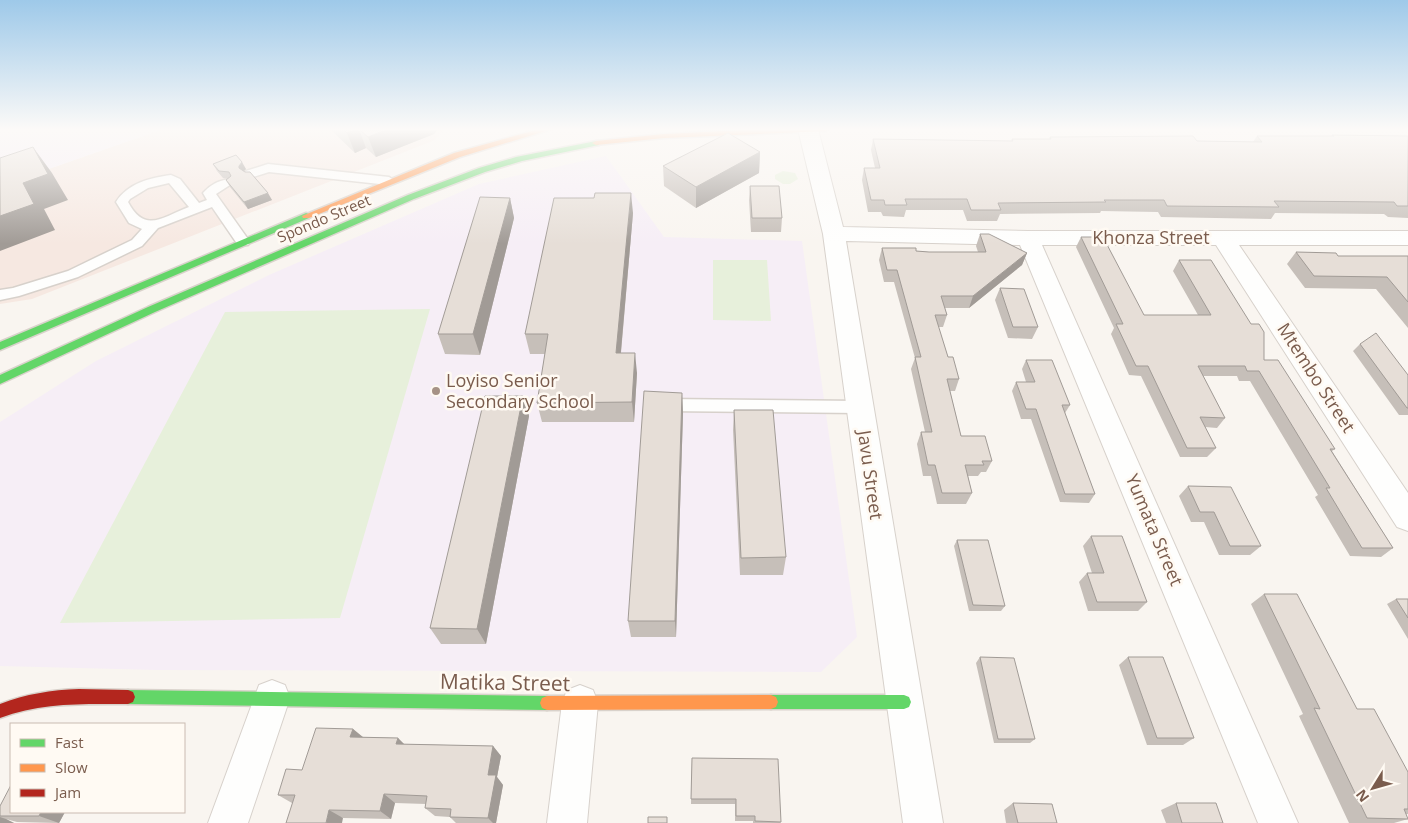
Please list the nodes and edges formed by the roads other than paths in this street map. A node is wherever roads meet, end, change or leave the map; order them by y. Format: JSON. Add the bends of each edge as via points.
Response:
{"nodes":[{"id":1,"x":425,"y":167,"type":"edge"},
{"id":2,"x":494,"y":167,"type":"edge"},
{"id":3,"x":821,"y":167,"type":"edge"},
{"id":4,"x":250,"y":174,"type":"edge"},
{"id":5,"x":389,"y":181,"type":"junction"},
{"id":6,"x":227,"y":183,"type":"edge"},
{"id":7,"x":214,"y":201,"type":"junction"},
{"id":8,"x":197,"y":208,"type":"junction"},
{"id":9,"x":153,"y":225,"type":"junction"},
{"id":10,"x":834,"y":234,"type":"junction"},
{"id":11,"x":1028,"y":238,"type":"junction"},
{"id":12,"x":1223,"y":238,"type":"junction"},
{"id":13,"x":1408,"y":238,"type":"edge"},
{"id":14,"x":243,"y":242,"type":"junction"},
{"id":15,"x":0,"y":295,"type":"edge"},
{"id":16,"x":0,"y":346,"type":"edge"},
{"id":17,"x":0,"y":380,"type":"edge"},
{"id":18,"x":665,"y":405,"type":"edge"},
{"id":19,"x":860,"y":407,"type":"junction"},
{"id":20,"x":1408,"y":518,"type":"edge"},
{"id":21,"x":272,"y":698,"type":"junction"},
{"id":22,"x":904,"y":702,"type":"junction"},
{"id":23,"x":580,"y":703,"type":"junction"},
{"id":24,"x":0,"y":711,"type":"edge"},
{"id":25,"x":228,"y":823,"type":"edge"},
{"id":26,"x":567,"y":823,"type":"edge"},
{"id":27,"x":923,"y":823,"type":"edge"},
{"id":28,"x":1278,"y":823,"type":"edge"}],
"edges":[{"from":1,"to":5,"type":"main road","name":"Spondo Street"},
{"from":2,"to":17,"type":"main road","name":"Spondo Street","via":[[441,185],[63,349]]},
{"from":3,"to":10,"type":"street","name":"Javu Street"},
{"from":4,"to":5,"type":"lane","via":[[268,168]]},
{"from":5,"to":14,"type":"main road","name":"Spondo Street"},
{"from":6,"to":7,"type":"lane","via":[[209,193]]},
{"from":7,"to":8,"type":"lane"},
{"from":7,"to":14,"type":"lane"},
{"from":8,"to":9,"type":"lane"},
{"from":8,"to":9,"type":"lane","via":[[171,179],[134,190],[125,196],[122,202],[136,223]]},
{"from":9,"to":15,"type":"lane","via":[[136,243],[73,274]]},
{"from":10,"to":11,"type":"street","name":"Khonza Street"},
{"from":10,"to":19,"type":"street","name":"Javu Street"},
{"from":11,"to":12,"type":"street","name":"Khonza Street"},
{"from":11,"to":28,"type":"street","name":"Yumata Street"},
{"from":12,"to":13,"type":"street","name":"Khonza Street"},
{"from":12,"to":20,"type":"street","name":"Mtembo Street"},
{"from":14,"to":16,"type":"main road","name":"Spondo Street"},
{"from":18,"to":19,"type":"lane"},
{"from":19,"to":22,"type":"street","name":"Javu Street"},
{"from":21,"to":23,"type":"main road","name":"Matika Street"},
{"from":21,"to":24,"type":"main road","name":"Matika Street","via":[[46,698]]},
{"from":21,"to":25,"type":"street"},
{"from":22,"to":23,"type":"main road","name":"Matika Street"},
{"from":22,"to":27,"type":"street","name":"Javu Street"},
{"from":23,"to":26,"type":"street"}]}
